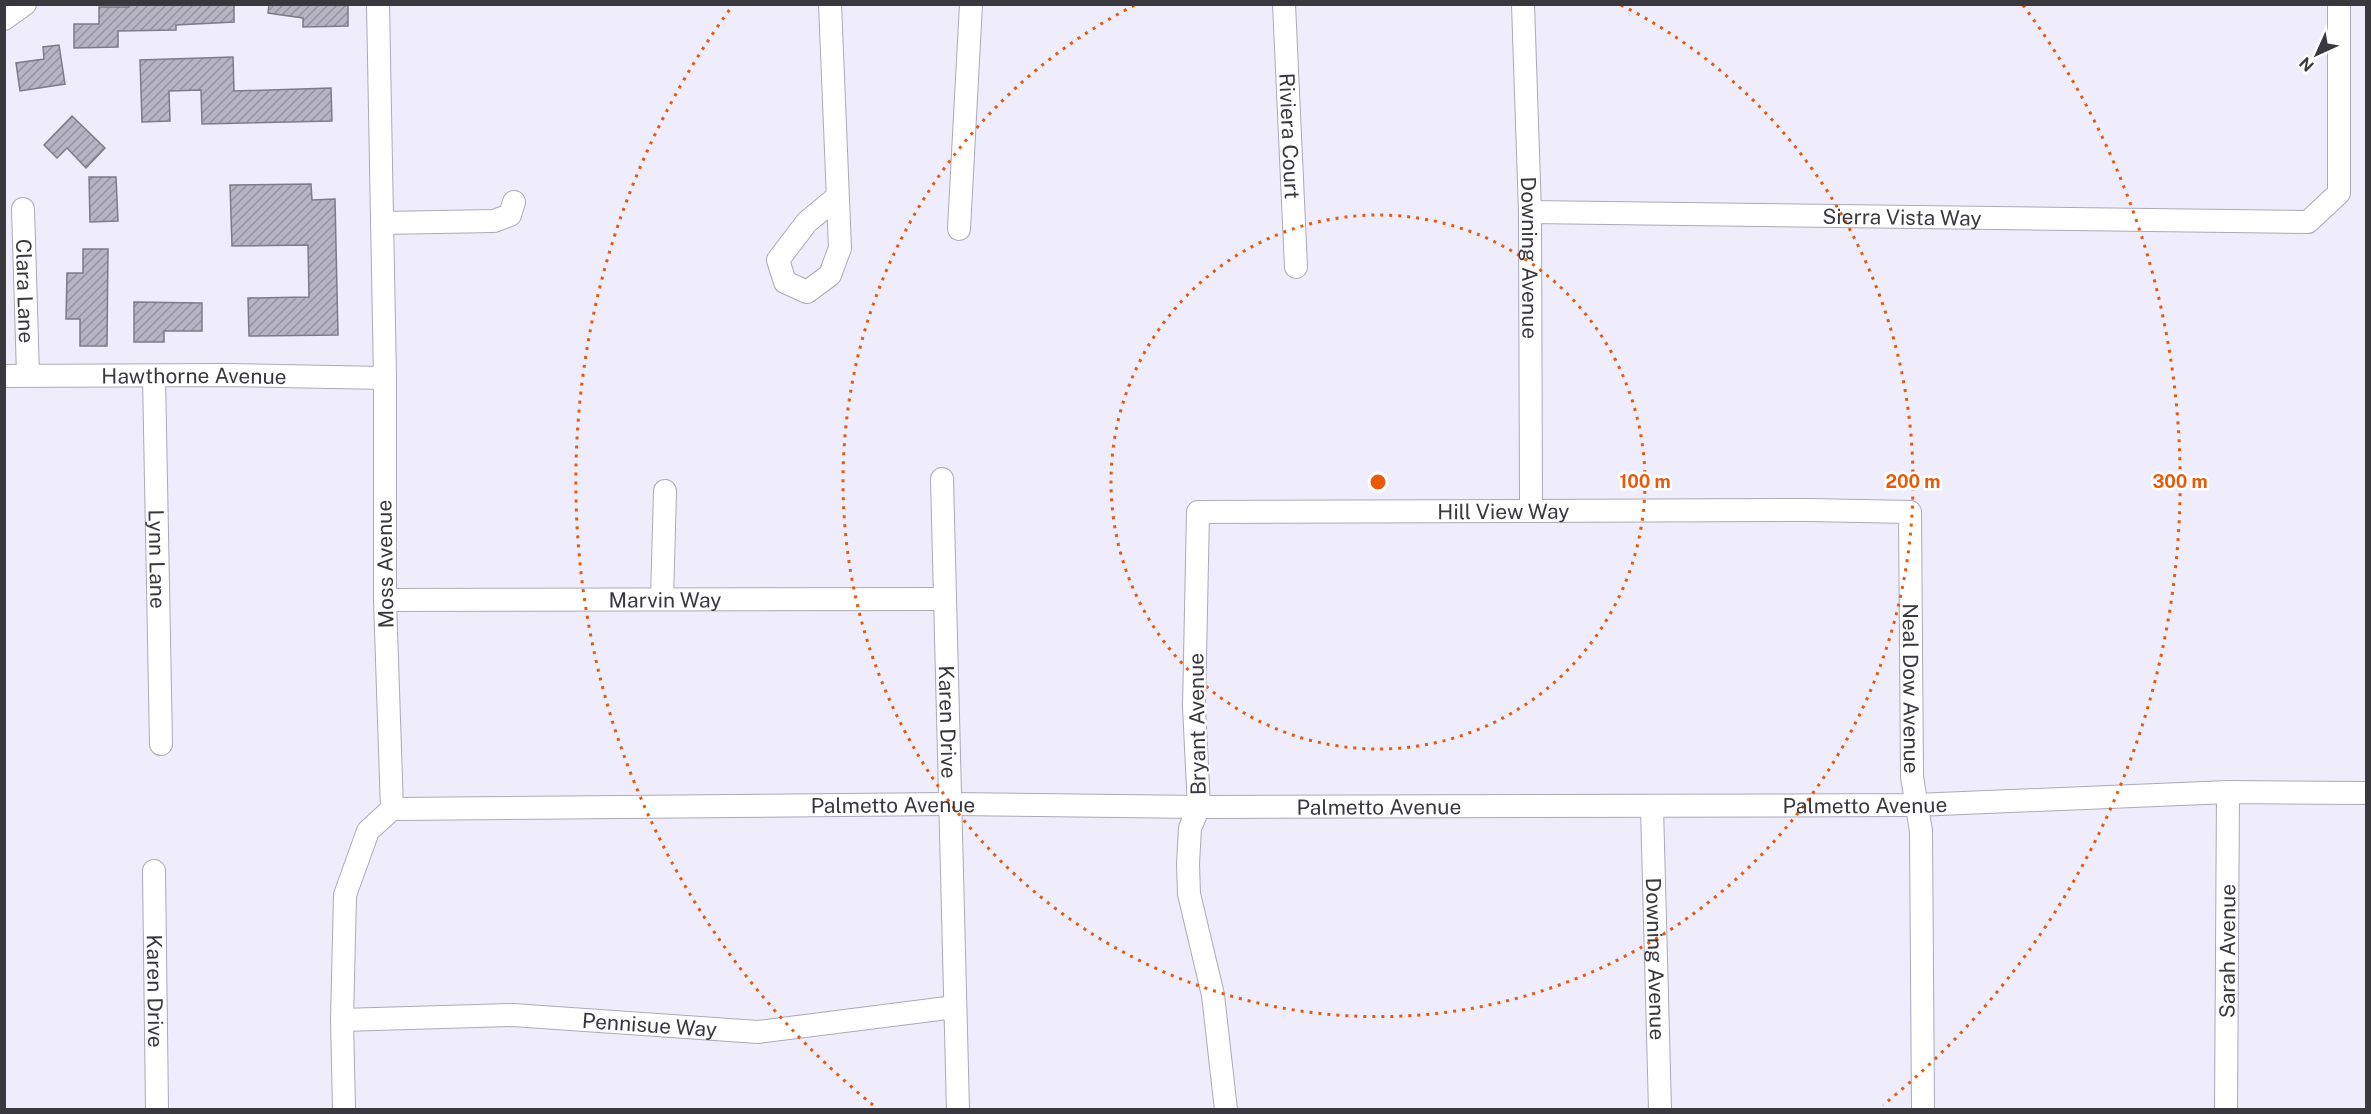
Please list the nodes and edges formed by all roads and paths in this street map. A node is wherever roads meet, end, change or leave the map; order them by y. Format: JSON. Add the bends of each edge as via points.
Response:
{"nodes":[{"id":1,"x":25,"y":4,"type":"edge"},
{"id":2,"x":378,"y":4,"type":"edge"},
{"id":3,"x":830,"y":4,"type":"edge"},
{"id":4,"x":971,"y":4,"type":"edge"},
{"id":5,"x":1284,"y":4,"type":"edge"},
{"id":6,"x":1523,"y":4,"type":"edge"},
{"id":7,"x":2338,"y":4,"type":"edge"},
{"id":8,"x":4,"y":19,"type":"edge"},
{"id":9,"x":837,"y":197,"type":"dead end"},
{"id":10,"x":514,"y":202,"type":"dead end"},
{"id":11,"x":23,"y":209,"type":"dead end"},
{"id":12,"x":1530,"y":212,"type":"junction"},
{"id":13,"x":382,"y":223,"type":"junction"},
{"id":14,"x":959,"y":229,"type":"dead end"},
{"id":15,"x":1296,"y":267,"type":"dead end"},
{"id":16,"x":28,"y":375,"type":"junction"},
{"id":17,"x":4,"y":376,"type":"edge"},
{"id":18,"x":154,"y":376,"type":"junction"},
{"id":19,"x":385,"y":378,"type":"junction"},
{"id":20,"x":942,"y":479,"type":"dead end"},
{"id":21,"x":665,"y":491,"type":"dead end"},
{"id":22,"x":1809,"y":510,"type":"joint"},
{"id":23,"x":1531,"y":511,"type":"junction"},
{"id":24,"x":1198,"y":512,"type":"joint"},
{"id":25,"x":662,"y":599,"type":"junction"},
{"id":26,"x":945,"y":599,"type":"junction"},
{"id":27,"x":385,"y":600,"type":"junction"},
{"id":28,"x":161,"y":744,"type":"dead end"},
{"id":29,"x":2228,"y":792,"type":"junction"},
{"id":30,"x":2367,"y":793,"type":"edge"},
{"id":31,"x":949,"y":804,"type":"junction"},
{"id":32,"x":1916,"y":805,"type":"junction"},
{"id":33,"x":1199,"y":807,"type":"junction"},
{"id":34,"x":1652,"y":807,"type":"junction"},
{"id":35,"x":392,"y":809,"type":"junction"},
{"id":36,"x":154,"y":871,"type":"dead end"},
{"id":37,"x":955,"y":1007,"type":"junction"},
{"id":38,"x":342,"y":1020,"type":"junction"},
{"id":39,"x":157,"y":1110,"type":"edge"},
{"id":40,"x":344,"y":1110,"type":"edge"},
{"id":41,"x":958,"y":1110,"type":"edge"},
{"id":42,"x":1226,"y":1110,"type":"edge"},
{"id":43,"x":1660,"y":1110,"type":"edge"},
{"id":44,"x":1923,"y":1110,"type":"edge"},
{"id":45,"x":2226,"y":1110,"type":"edge"}],
"edges":[{"from":1,"to":8,"type":"street"},
{"from":2,"to":13,"type":"street","name":"Moss Avenue"},
{"from":3,"to":9,"type":"street"},
{"from":4,"to":14,"type":"street"},
{"from":5,"to":15,"type":"street","name":"Riviera Court"},
{"from":6,"to":12,"type":"street","name":"Downing Avenue"},
{"from":7,"to":12,"type":"street","name":"Sierra Vista Way","via":[[2339,193],[2308,222]]},
{"from":10,"to":13,"type":"street","via":[[510,215],[494,221]]},
{"from":11,"to":16,"type":"street","name":"Clara Lane"},
{"from":12,"to":23,"type":"street","name":"Downing Avenue"},
{"from":13,"to":19,"type":"street","name":"Moss Avenue"},
{"from":16,"to":17,"type":"street","name":"Hawthorne Avenue"},
{"from":16,"to":18,"type":"street","name":"Hawthorne Avenue"},
{"from":18,"to":19,"type":"street","name":"Hawthorne Avenue"},
{"from":18,"to":28,"type":"street","name":"Lynn Lane"},
{"from":19,"to":27,"type":"street","name":"Moss Avenue"},
{"from":20,"to":26,"type":"street","name":"Karen Drive"},
{"from":21,"to":25,"type":"street"},
{"from":22,"to":23,"type":"street","name":"Hill View Way"},
{"from":22,"to":32,"type":"street","name":"Neal Dow Avenue","via":[[1910,512],[1912,777]]},
{"from":23,"to":24,"type":"street","name":"Hill View Way"},
{"from":24,"to":33,"type":"street","name":"Bryant Avenue","via":[[1194,707]]},
{"from":25,"to":26,"type":"street","name":"Marvin Way"},
{"from":25,"to":27,"type":"street","name":"Marvin Way"},
{"from":26,"to":31,"type":"street","name":"Karen Drive"},
{"from":27,"to":35,"type":"street","name":"Moss Avenue"},
{"from":29,"to":30,"type":"street","name":"Palmetto Avenue"},
{"from":29,"to":32,"type":"street","name":"Palmetto Avenue"},
{"from":29,"to":45,"type":"street","name":"Sarah Avenue"},
{"from":31,"to":33,"type":"street","name":"Palmetto Avenue"},
{"from":31,"to":35,"type":"street","name":"Palmetto Avenue"},
{"from":31,"to":37,"type":"street","name":"Karen Drive"},
{"from":32,"to":34,"type":"street","name":"Palmetto Avenue"},
{"from":32,"to":44,"type":"street","name":"Neal Dow Avenue","via":[[1921,831]]},
{"from":33,"to":34,"type":"street","name":"Palmetto Avenue"},
{"from":33,"to":42,"type":"street","name":"Bryant Avenue","via":[[1190,828],[1189,894],[1213,995]]},
{"from":34,"to":43,"type":"street","name":"Downing Avenue"},
{"from":35,"to":38,"type":"street","via":[[368,831],[345,895]]},
{"from":36,"to":39,"type":"street","name":"Karen Drive"},
{"from":37,"to":38,"type":"street","name":"Pennisue Way","via":[[758,1032],[513,1015]]},
{"from":37,"to":41,"type":"street","name":"Karen Drive"},
{"from":38,"to":40,"type":"street"}]}
